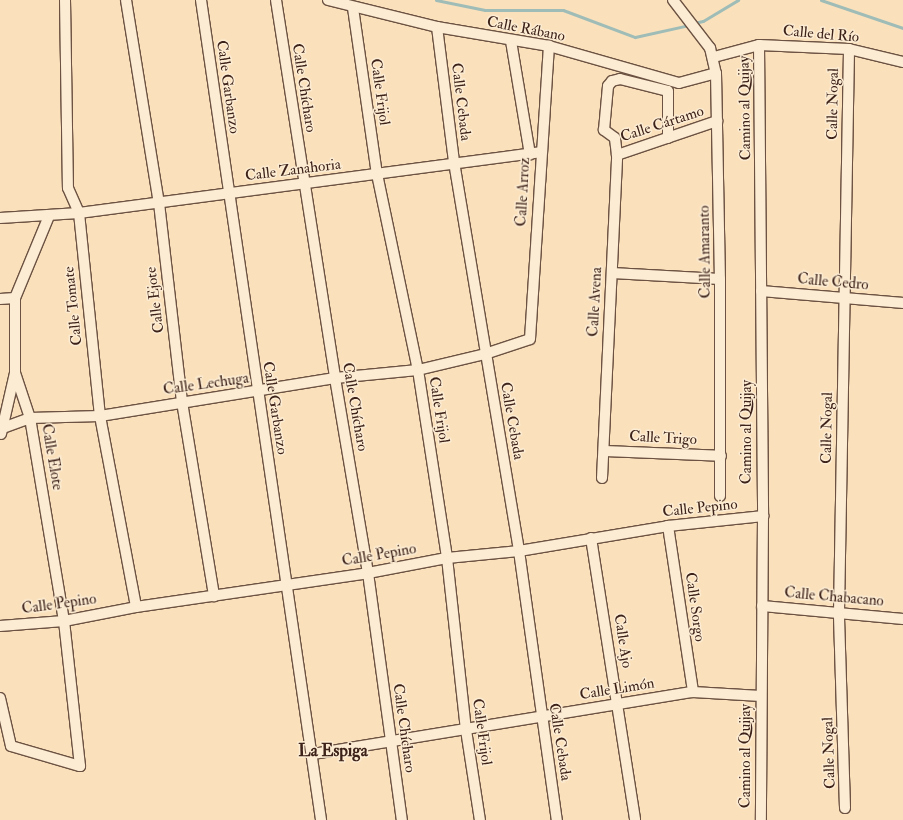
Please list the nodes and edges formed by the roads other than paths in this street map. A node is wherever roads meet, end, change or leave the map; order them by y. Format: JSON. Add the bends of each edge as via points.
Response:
{"nodes":[{"id":1,"x":65,"y":0,"type":"edge"},
{"id":2,"x":126,"y":0,"type":"edge"},
{"id":3,"x":201,"y":0,"type":"edge"},
{"id":4,"x":276,"y":0,"type":"edge"},
{"id":5,"x":328,"y":0,"type":"edge"},
{"id":6,"x":672,"y":0,"type":"edge"},
{"id":7,"x":353,"y":8,"type":"junction"},
{"id":8,"x":437,"y":27,"type":"junction"},
{"id":9,"x":512,"y":41,"type":"junction"},
{"id":10,"x":759,"y":45,"type":"junction"},
{"id":11,"x":549,"y":46,"type":"junction"},
{"id":12,"x":849,"y":49,"type":"junction"},
{"id":13,"x":712,"y":53,"type":"junction"},
{"id":14,"x":903,"y":62,"type":"edge"},
{"id":15,"x":716,"y":73,"type":"junction"},
{"id":16,"x":717,"y":121,"type":"junction"},
{"id":17,"x":668,"y":138,"type":"junction"},
{"id":18,"x":535,"y":153,"type":"junction"},
{"id":19,"x":617,"y":155,"type":"junction"},
{"id":20,"x":454,"y":162,"type":"junction"},
{"id":21,"x":377,"y":174,"type":"junction"},
{"id":22,"x":304,"y":184,"type":"junction"},
{"id":23,"x":228,"y":193,"type":"junction"},
{"id":24,"x":159,"y":203,"type":"junction"},
{"id":25,"x":79,"y":213,"type":"junction"},
{"id":26,"x":49,"y":216,"type":"junction"},
{"id":27,"x":0,"y":218,"type":"edge"},
{"id":28,"x":612,"y":273,"type":"junction"},
{"id":29,"x":720,"y":279,"type":"junction"},
{"id":30,"x":761,"y":291,"type":"junction"},
{"id":31,"x":15,"y":298,"type":"junction"},
{"id":32,"x":844,"y":298,"type":"junction"},
{"id":33,"x":0,"y":299,"type":"edge"},
{"id":34,"x":903,"y":303,"type":"edge"},
{"id":35,"x":530,"y":339,"type":"joint"},
{"id":36,"x":485,"y":354,"type":"junction"},
{"id":37,"x":418,"y":370,"type":"junction"},
{"id":38,"x":15,"y":372,"type":"junction"},
{"id":39,"x":334,"y":378,"type":"junction"},
{"id":40,"x":257,"y":391,"type":"junction"},
{"id":41,"x":182,"y":402,"type":"junction"},
{"id":42,"x":100,"y":416,"type":"junction"},
{"id":43,"x":30,"y":418,"type":"junction"},
{"id":44,"x":1,"y":431,"type":"edge"},
{"id":45,"x":604,"y":450,"type":"junction"},
{"id":46,"x":721,"y":456,"type":"junction"},
{"id":47,"x":602,"y":478,"type":"dead end"},
{"id":48,"x":720,"y":496,"type":"dead end"},
{"id":49,"x":763,"y":516,"type":"junction"},
{"id":50,"x":668,"y":526,"type":"junction"},
{"id":51,"x":591,"y":538,"type":"junction"},
{"id":52,"x":519,"y":551,"type":"junction"},
{"id":53,"x":447,"y":558,"type":"junction"},
{"id":54,"x":368,"y":574,"type":"junction"},
{"id":55,"x":288,"y":585,"type":"junction"},
{"id":56,"x":214,"y":596,"type":"junction"},
{"id":57,"x":762,"y":606,"type":"junction"},
{"id":58,"x":136,"y":607,"type":"junction"},
{"id":59,"x":839,"y":612,"type":"junction"},
{"id":60,"x":903,"y":619,"type":"edge"},
{"id":61,"x":64,"y":621,"type":"junction"},
{"id":62,"x":0,"y":626,"type":"edge"},
{"id":63,"x":692,"y":692,"type":"junction"},
{"id":64,"x":761,"y":696,"type":"junction"},
{"id":65,"x":0,"y":698,"type":"edge"},
{"id":66,"x":618,"y":704,"type":"junction"},
{"id":67,"x":541,"y":716,"type":"junction"},
{"id":68,"x":466,"y":730,"type":"junction"},
{"id":69,"x":391,"y":740,"type":"junction"},
{"id":70,"x":313,"y":754,"type":"junction"},
{"id":71,"x":845,"y":808,"type":"dead end"},
{"id":72,"x":321,"y":820,"type":"edge"},
{"id":73,"x":402,"y":820,"type":"edge"},
{"id":74,"x":480,"y":820,"type":"edge"},
{"id":75,"x":557,"y":820,"type":"edge"},
{"id":76,"x":635,"y":820,"type":"edge"},
{"id":77,"x":761,"y":820,"type":"edge"}],
"edges":[{"from":1,"to":25,"type":"street","name":"Calle Tomate","via":[[68,188]]},
{"from":2,"to":24,"type":"street","name":"Calle Ejote"},
{"from":3,"to":23,"type":"street","name":"Calle Garbanzo"},
{"from":4,"to":22,"type":"street","name":"Calle Chícharo"},
{"from":5,"to":7,"type":"street","name":"Calle Rábano"},
{"from":6,"to":13,"type":"street"},
{"from":7,"to":8,"type":"street","name":"Calle Rábano"},
{"from":7,"to":21,"type":"street","name":"Calle Frijol"},
{"from":8,"to":9,"type":"street","name":"Calle Rábano"},
{"from":8,"to":20,"type":"street","name":"Calle Cebada"},
{"from":9,"to":11,"type":"street","name":"Calle Rábano"},
{"from":9,"to":18,"type":"street","name":"Calle Arroz"},
{"from":10,"to":12,"type":"street","name":"Calle del Río"},
{"from":10,"to":13,"type":"street","name":"Calle del Río"},
{"from":10,"to":30,"type":"street","name":"Camino al Quijay"},
{"from":11,"to":15,"type":"street","name":"Calle Rábano","via":[[679,83]]},
{"from":11,"to":18,"type":"street","name":"Calle Arroz"},
{"from":12,"to":14,"type":"street","name":"Calle del Río"},
{"from":12,"to":32,"type":"street","name":"Calle Nogal"},
{"from":13,"to":15,"type":"street","name":"Calle Amaranto"},
{"from":15,"to":16,"type":"street","name":"Calle Amaranto"},
{"from":16,"to":17,"type":"street","name":"Calle Cártamo"},
{"from":16,"to":29,"type":"street","name":"Calle Amaranto"},
{"from":17,"to":19,"type":"street","name":"Calle Cártamo"},
{"from":17,"to":19,"type":"street","name":"Calle Avena","via":[[668,91],[620,79],[612,81],[608,86],[604,130],[615,138]]},
{"from":18,"to":20,"type":"street","name":"Calle Zanahoria"},
{"from":18,"to":35,"type":"street","name":"Calle Arroz"},
{"from":19,"to":28,"type":"street","name":"Calle Avena"},
{"from":20,"to":21,"type":"street","name":"Calle Zanahoria"},
{"from":20,"to":36,"type":"street","name":"Calle Cebada"},
{"from":21,"to":22,"type":"street","name":"Calle Zanahoria"},
{"from":21,"to":37,"type":"street","name":"Calle Frijol"},
{"from":22,"to":23,"type":"street","name":"Calle Zanahoria"},
{"from":22,"to":39,"type":"street","name":"Calle Chícharo"},
{"from":23,"to":24,"type":"street","name":"Calle Zanahoria"},
{"from":23,"to":40,"type":"street","name":"Calle Garbanzo"},
{"from":24,"to":25,"type":"street","name":"Calle Zanahoria"},
{"from":24,"to":41,"type":"street","name":"Calle Ejote"},
{"from":25,"to":26,"type":"street","name":"Calle Zanahoria"},
{"from":25,"to":42,"type":"street","name":"Calle Tomate"},
{"from":26,"to":27,"type":"street","name":"Calle Zanahoria"},
{"from":26,"to":31,"type":"street","name":"Calle Elote"},
{"from":28,"to":29,"type":"street"},
{"from":28,"to":45,"type":"street","name":"Calle Avena"},
{"from":29,"to":46,"type":"street","name":"Calle Amaranto"},
{"from":30,"to":32,"type":"street","name":"Calle Cedro"},
{"from":30,"to":49,"type":"street","name":"Camino al Quijay"},
{"from":31,"to":33,"type":"street"},
{"from":31,"to":38,"type":"street","name":"Calle Elote"},
{"from":32,"to":34,"type":"street","name":"Calle Cedro"},
{"from":32,"to":59,"type":"street","name":"Calle Nogal"},
{"from":35,"to":36,"type":"street","name":"Calle Lechuga"},
{"from":36,"to":37,"type":"street","name":"Calle Lechuga"},
{"from":36,"to":52,"type":"street","name":"Calle Cebada"},
{"from":37,"to":39,"type":"street","name":"Calle Lechuga"},
{"from":37,"to":53,"type":"street","name":"Calle Frijol"},
{"from":38,"to":43,"type":"street","name":"Calle Elote"},
{"from":38,"to":44,"type":"street"},
{"from":39,"to":40,"type":"street","name":"Calle Lechuga"},
{"from":39,"to":54,"type":"street","name":"Calle Chícharo"},
{"from":40,"to":41,"type":"street","name":"Calle Lechuga"},
{"from":40,"to":55,"type":"street","name":"Calle Garbanzo"},
{"from":41,"to":42,"type":"street","name":"Calle Lechuga"},
{"from":41,"to":56,"type":"street","name":"Calle Ejote"},
{"from":42,"to":43,"type":"street","name":"Calle Lechuga"},
{"from":42,"to":58,"type":"street","name":"Calle Tomate"},
{"from":43,"to":44,"type":"street","name":"Calle Lechuga"},
{"from":43,"to":61,"type":"street","name":"Calle Elote"},
{"from":45,"to":46,"type":"street","name":"Calle Trigo"},
{"from":45,"to":47,"type":"street","name":"Calle Avena"},
{"from":46,"to":48,"type":"street","name":"Calle Amaranto"},
{"from":49,"to":50,"type":"street","name":"Calle Pepino"},
{"from":49,"to":57,"type":"street","name":"Camino al Quijay"},
{"from":50,"to":51,"type":"street","name":"Calle Pepino"},
{"from":50,"to":63,"type":"street","name":"Calle Sorgo"},
{"from":51,"to":52,"type":"street","name":"Calle Pepino"},
{"from":51,"to":66,"type":"street","name":"Calle Ajo"},
{"from":52,"to":53,"type":"street","name":"Calle Pepino"},
{"from":52,"to":67,"type":"street","name":"Calle Cebada"},
{"from":53,"to":54,"type":"street","name":"Calle Pepino"},
{"from":53,"to":68,"type":"street","name":"Calle Frijol"},
{"from":54,"to":55,"type":"street","name":"Calle Pepino"},
{"from":54,"to":69,"type":"street","name":"Calle Chícharo"},
{"from":55,"to":56,"type":"street","name":"Calle Pepino"},
{"from":55,"to":70,"type":"street","name":"Calle Garbanzo"},
{"from":56,"to":58,"type":"street","name":"Calle Pepino"},
{"from":57,"to":59,"type":"street","name":"Calle Chabacano"},
{"from":57,"to":64,"type":"street","name":"Camino al Quijay"},
{"from":58,"to":61,"type":"street","name":"Calle Pepino"},
{"from":59,"to":60,"type":"street","name":"Calle Chabacano"},
{"from":59,"to":71,"type":"street","name":"Calle Nogal"},
{"from":61,"to":62,"type":"street","name":"Calle Pepino"},
{"from":61,"to":65,"type":"street","name":"Calle Elote","via":[[80,766],[11,746]]},
{"from":63,"to":64,"type":"street","name":"Calle Limón"},
{"from":63,"to":66,"type":"street","name":"Calle Limón"},
{"from":64,"to":77,"type":"street","name":"Camino al Quijay"},
{"from":66,"to":67,"type":"street","name":"Calle Limón"},
{"from":66,"to":76,"type":"street","name":"Calle Ajo"},
{"from":67,"to":68,"type":"street","name":"Calle Limón"},
{"from":67,"to":75,"type":"street","name":"Calle Cebada"},
{"from":68,"to":69,"type":"street","name":"Calle Limón"},
{"from":68,"to":74,"type":"street","name":"Calle Frijol"},
{"from":69,"to":70,"type":"street","name":"Calle Limón"},
{"from":69,"to":73,"type":"street","name":"Calle Chícharo"},
{"from":70,"to":72,"type":"street","name":"Calle Garbanzo"}]}
